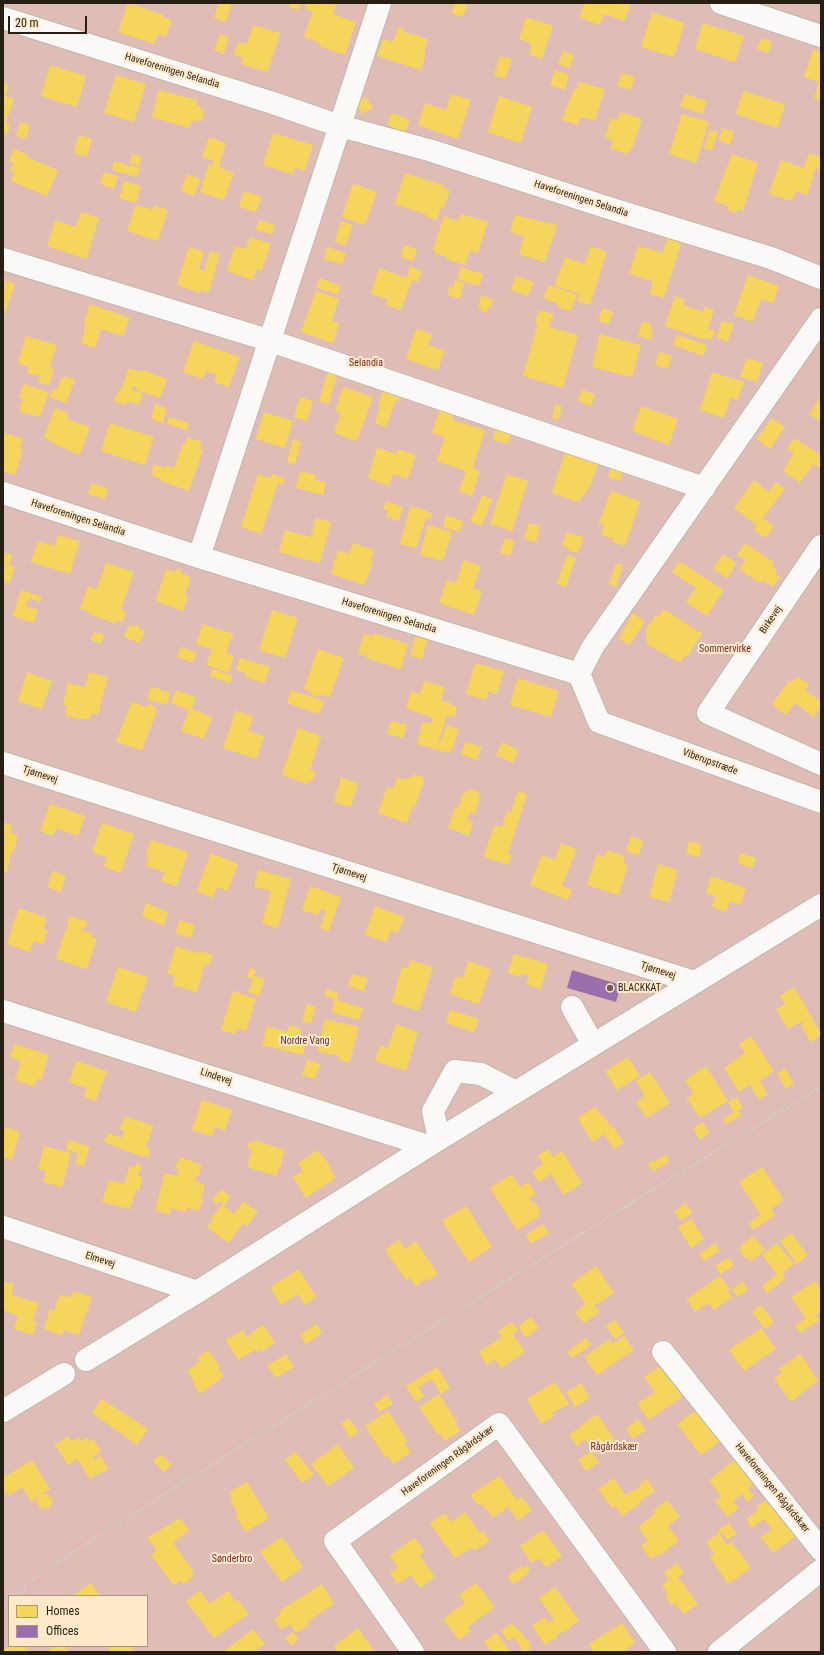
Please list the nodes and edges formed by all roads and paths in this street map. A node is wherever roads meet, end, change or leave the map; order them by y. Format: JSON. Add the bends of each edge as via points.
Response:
{"nodes":[{"id":1,"x":380,"y":3,"type":"edge"},
{"id":2,"x":721,"y":3,"type":"edge"},
{"id":3,"x":3,"y":18,"type":"edge"},
{"id":4,"x":821,"y":36,"type":"edge"},
{"id":5,"x":340,"y":126,"type":"junction"},
{"id":6,"x":3,"y":259,"type":"edge"},
{"id":7,"x":821,"y":278,"type":"edge"},
{"id":8,"x":821,"y":319,"type":"edge"},
{"id":9,"x":268,"y":340,"type":"junction"},
{"id":10,"x":704,"y":488,"type":"junction"},
{"id":11,"x":3,"y":493,"type":"edge"},
{"id":12,"x":821,"y":546,"type":"edge"},
{"id":13,"x":199,"y":557,"type":"junction"},
{"id":14,"x":579,"y":674,"type":"junction"},
{"id":15,"x":3,"y":763,"type":"edge"},
{"id":16,"x":821,"y":764,"type":"edge"},
{"id":17,"x":821,"y":802,"type":"edge"},
{"id":18,"x":821,"y":905,"type":"edge"},
{"id":19,"x":694,"y":982,"type":"junction"},
{"id":20,"x":572,"y":1007,"type":"dead end"},
{"id":21,"x":3,"y":1011,"type":"edge"},
{"id":22,"x":593,"y":1044,"type":"junction"},
{"id":23,"x":821,"y":1087,"type":"edge"},
{"id":24,"x":516,"y":1092,"type":"junction"},
{"id":25,"x":433,"y":1142,"type":"junction"},
{"id":26,"x":3,"y":1228,"type":"edge"},
{"id":27,"x":197,"y":1292,"type":"junction"},
{"id":28,"x":663,"y":1352,"type":"dead end"},
{"id":29,"x":86,"y":1360,"type":"dead end"},
{"id":30,"x":64,"y":1374,"type":"dead end"},
{"id":31,"x":3,"y":1411,"type":"edge"},
{"id":32,"x":821,"y":1550,"type":"edge"},
{"id":33,"x":821,"y":1570,"type":"edge"},
{"id":34,"x":13,"y":1595,"type":"edge"},
{"id":35,"x":413,"y":1652,"type":"edge"},
{"id":36,"x":665,"y":1652,"type":"edge"},
{"id":37,"x":719,"y":1652,"type":"edge"}],
"edges":[{"from":1,"to":5,"type":"street"},
{"from":2,"to":4,"type":"street"},
{"from":3,"to":5,"type":"street","name":"Haveforeningen Selandia"},
{"from":5,"to":7,"type":"street","name":"Haveforeningen Selandia","via":[[429,150],[771,258]]},
{"from":5,"to":9,"type":"street"},
{"from":6,"to":9,"type":"street"},
{"from":8,"to":10,"type":"street"},
{"from":9,"to":10,"type":"street"},
{"from":9,"to":13,"type":"street"},
{"from":10,"to":14,"type":"street","via":[[592,648]]},
{"from":11,"to":13,"type":"street","name":"Haveforeningen Selandia"},
{"from":12,"to":16,"type":"street","name":"Birkevej","via":[[708,713]]},
{"from":13,"to":14,"type":"street","name":"Haveforeningen Selandia"},
{"from":14,"to":17,"type":"street","name":"Viberupstræde","via":[[598,722]]},
{"from":15,"to":19,"type":"street","name":"Tjørnevej"},
{"from":18,"to":19,"type":"street"},
{"from":19,"to":22,"type":"street"},
{"from":20,"to":22,"type":"street"},
{"from":21,"to":25,"type":"street","name":"Lindevej"},
{"from":22,"to":24,"type":"street"},
{"from":23,"to":34,"type":"path","via":[[232,1452],[46,1569]]},
{"from":24,"to":25,"type":"street"},
{"from":24,"to":25,"type":"street","via":[[481,1074],[455,1071],[433,1111]]},
{"from":25,"to":27,"type":"street"},
{"from":26,"to":27,"type":"street","name":"Elmevej"},
{"from":27,"to":29,"type":"street"},
{"from":28,"to":32,"type":"street","name":"Haveforeningen Rågårdskær"},
{"from":30,"to":31,"type":"street"},
{"from":33,"to":37,"type":"street"},
{"from":35,"to":36,"type":"street","name":"Haveforeningen Rågårdskær","via":[[335,1542],[500,1424]]}]}
